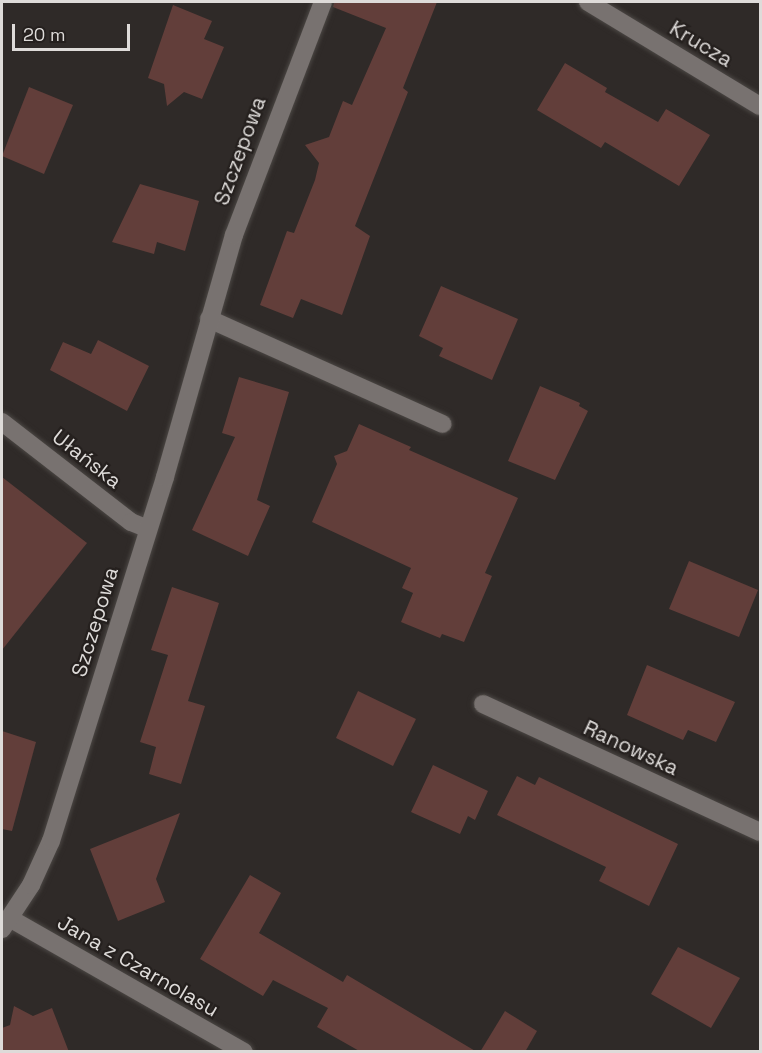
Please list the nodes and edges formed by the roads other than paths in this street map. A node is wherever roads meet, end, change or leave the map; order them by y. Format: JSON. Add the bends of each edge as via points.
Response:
{"nodes":[{"id":1,"x":323,"y":2,"type":"edge"},
{"id":2,"x":588,"y":2,"type":"edge"},
{"id":3,"x":760,"y":106,"type":"edge"},
{"id":4,"x":209,"y":319,"type":"junction"},
{"id":5,"x":2,"y":422,"type":"edge"},
{"id":6,"x":443,"y":424,"type":"dead end"},
{"id":7,"x":146,"y":528,"type":"junction"},
{"id":8,"x":483,"y":704,"type":"dead end"},
{"id":9,"x":760,"y":832,"type":"edge"},
{"id":10,"x":6,"y":924,"type":"edge"},
{"id":11,"x":244,"y":1052,"type":"edge"}],
"edges":[{"from":1,"to":4,"type":"street","name":"Szczepowa","via":[[257,168]]},
{"from":2,"to":3,"type":"street","name":"Krucza"},
{"from":4,"to":6,"type":"street"},
{"from":4,"to":7,"type":"street","name":"Szczepowa"},
{"from":5,"to":7,"type":"street","name":"Ułańska","via":[[131,522]]},
{"from":7,"to":10,"type":"street","name":"Szczepowa","via":[[51,841]]},
{"from":8,"to":9,"type":"street","name":"Ranowska"},
{"from":10,"to":11,"type":"street","name":"Jana z Czarnolasu"}]}
